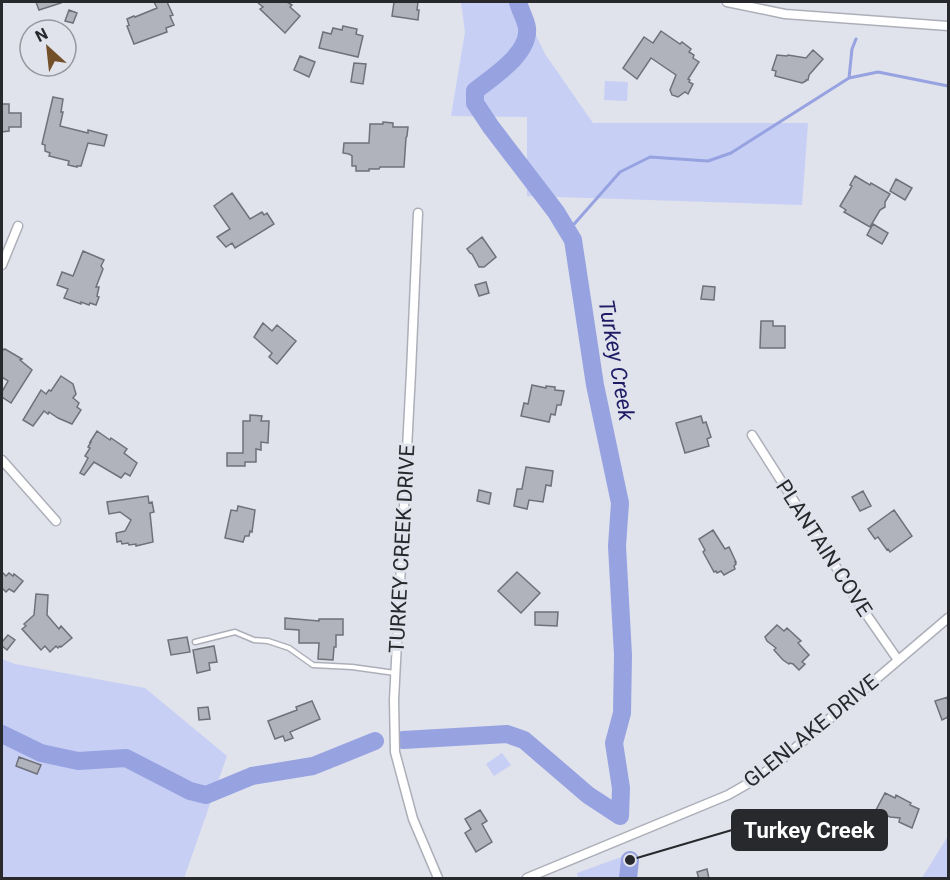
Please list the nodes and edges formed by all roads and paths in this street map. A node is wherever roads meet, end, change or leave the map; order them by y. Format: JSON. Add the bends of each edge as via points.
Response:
{"nodes":[{"id":1,"x":727,"y":2,"type":"edge"},
{"id":2,"x":948,"y":26,"type":"edge"},
{"id":3,"x":418,"y":213,"type":"dead end"},
{"id":4,"x":18,"y":226,"type":"dead end"},
{"id":5,"x":2,"y":265,"type":"edge"},
{"id":6,"x":752,"y":435,"type":"dead end"},
{"id":7,"x":2,"y":460,"type":"edge"},
{"id":8,"x":56,"y":521,"type":"dead end"},
{"id":9,"x":948,"y":618,"type":"edge"},
{"id":10,"x":195,"y":642,"type":"dead end"},
{"id":11,"x":898,"y":660,"type":"junction"},
{"id":12,"x":396,"y":673,"type":"junction"},
{"id":13,"x":438,"y":879,"type":"edge"},
{"id":14,"x":527,"y":879,"type":"edge"}],
"edges":[{"from":1,"to":2,"type":"street","via":[[784,14]]},
{"from":3,"to":12,"type":"street","name":"TURKEY CREEK DRIVE"},
{"from":4,"to":5,"type":"street"},
{"from":6,"to":11,"type":"street","name":"PLANTAIN COVE"},
{"from":7,"to":8,"type":"street"},
{"from":9,"to":11,"type":"street","name":"GLENLAKE DRIVE"},
{"from":10,"to":12,"type":"lane","via":[[235,632],[289,648],[313,665]]},
{"from":11,"to":14,"type":"street","name":"GLENLAKE DRIVE","via":[[756,779],[728,795]]},
{"from":12,"to":13,"type":"street","name":"TURKEY CREEK DRIVE","via":[[395,752],[413,819]]}]}
